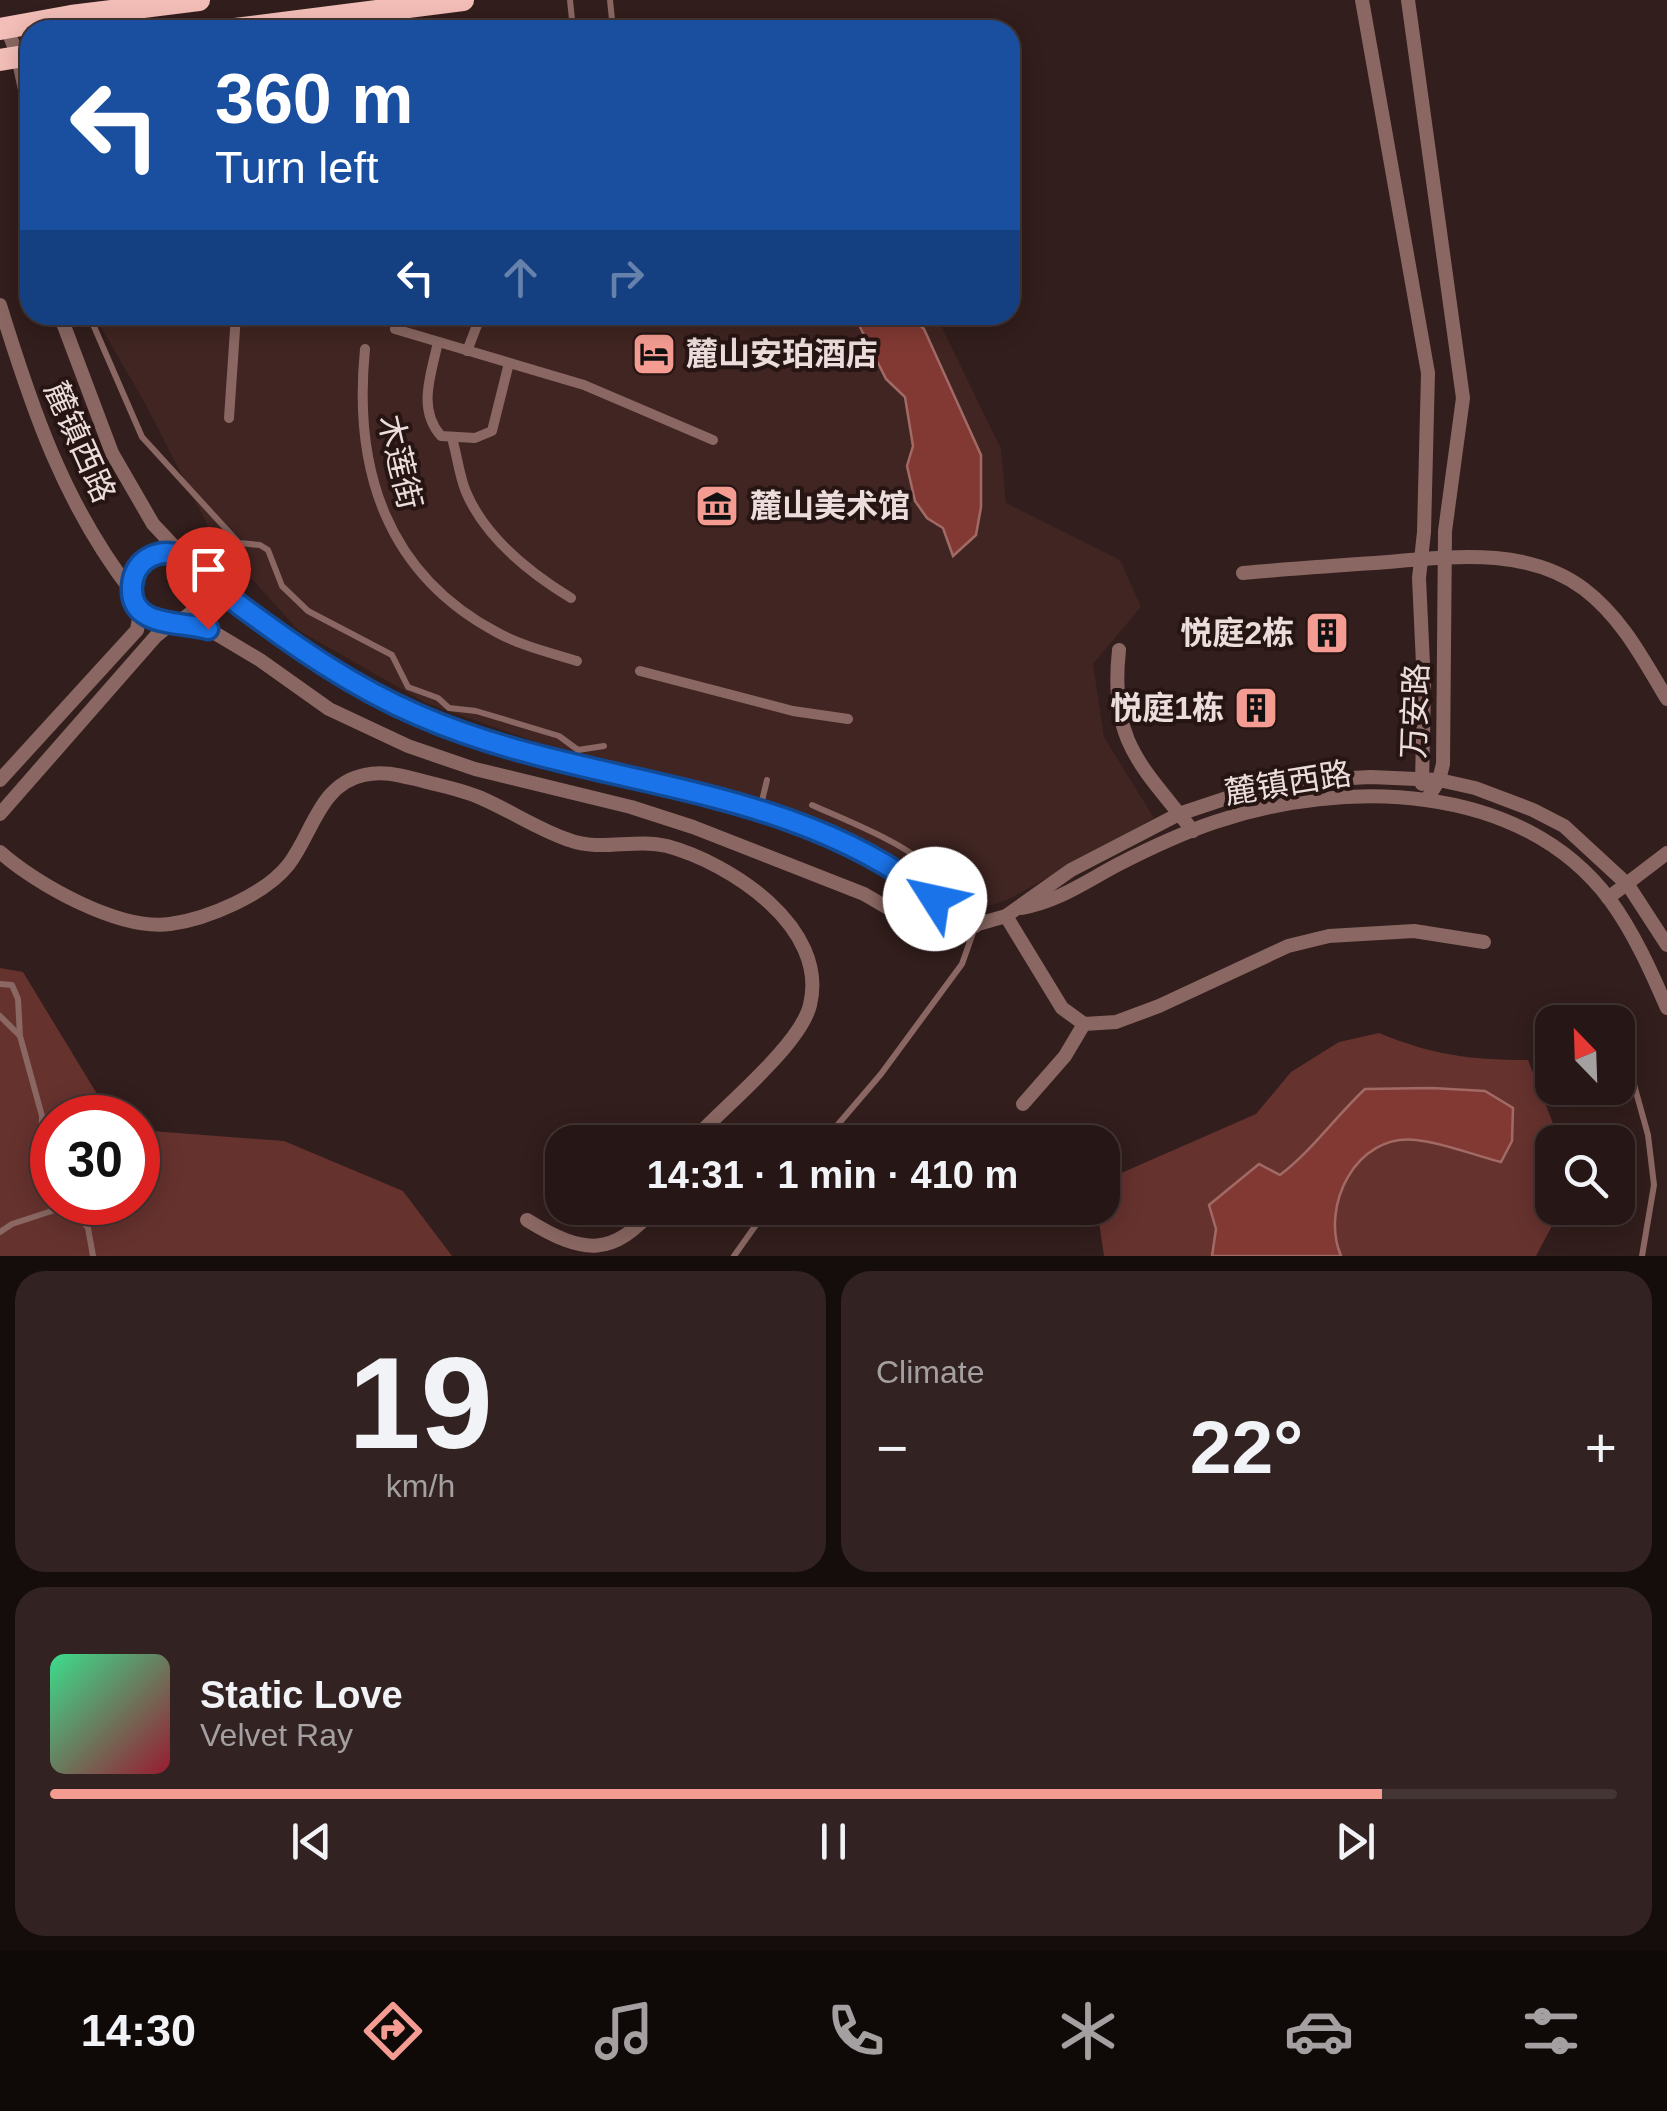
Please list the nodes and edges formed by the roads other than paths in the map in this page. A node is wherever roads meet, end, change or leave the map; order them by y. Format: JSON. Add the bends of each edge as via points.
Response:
{"nodes":[{"id":1,"x":199,"y":0,"type":"edge"},
{"id":2,"x":463,"y":0,"type":"edge"},
{"id":3,"x":1362,"y":0,"type":"edge"},
{"id":4,"x":1408,"y":0,"type":"edge"},
{"id":5,"x":50,"y":20,"type":"edge"},
{"id":6,"x":306,"y":20,"type":"edge"},
{"id":7,"x":3,"y":29,"type":"edge"},
{"id":8,"x":16,"y":57,"type":"edge"},
{"id":9,"x":0,"y":304,"type":"edge"},
{"id":10,"x":64,"y":325,"type":"edge"},
{"id":11,"x":92,"y":325,"type":"edge"},
{"id":12,"x":235,"y":325,"type":"edge"},
{"id":13,"x":477,"y":325,"type":"edge"},
{"id":14,"x":396,"y":329,"type":"dead end"},
{"id":15,"x":438,"y":342,"type":"junction"},
{"id":16,"x":365,"y":349,"type":"dead end"},
{"id":17,"x":467,"y":350,"type":"junction"},
{"id":18,"x":509,"y":363,"type":"junction"},
{"id":19,"x":228,"y":418,"type":"dead end"},
{"id":20,"x":452,"y":438,"type":"junction"},
{"id":21,"x":713,"y":440,"type":"dead end"},
{"id":22,"x":1445,"y":556,"type":"junction"},
{"id":23,"x":184,"y":557,"type":"junction"},
{"id":24,"x":1421,"y":558,"type":"junction"},
{"id":25,"x":197,"y":571,"type":"junction"},
{"id":26,"x":1244,"y":573,"type":"dead end"},
{"id":27,"x":133,"y":597,"type":"junction"},
{"id":28,"x":572,"y":598,"type":"dead end"},
{"id":29,"x":173,"y":622,"type":"junction"},
{"id":30,"x":1119,"y":650,"type":"dead end"},
{"id":31,"x":577,"y":661,"type":"dead end"},
{"id":32,"x":640,"y":672,"type":"dead end"},
{"id":33,"x":1667,"y":699,"type":"edge"},
{"id":34,"x":848,"y":720,"type":"dead end"},
{"id":35,"x":604,"y":746,"type":"dead end"},
{"id":36,"x":1420,"y":778,"type":"junction"},
{"id":37,"x":0,"y":780,"type":"edge"},
{"id":38,"x":766,"y":780,"type":"dead end"},
{"id":39,"x":1439,"y":780,"type":"junction"},
{"id":40,"x":1427,"y":800,"type":"junction"},
{"id":41,"x":812,"y":805,"type":"dead end"},
{"id":42,"x":760,"y":810,"type":"junction"},
{"id":43,"x":0,"y":814,"type":"edge"},
{"id":44,"x":1179,"y":814,"type":"junction"},
{"id":45,"x":1192,"y":831,"type":"junction"},
{"id":46,"x":0,"y":852,"type":"edge"},
{"id":47,"x":1667,"y":853,"type":"edge"},
{"id":48,"x":1628,"y":885,"type":"junction"},
{"id":49,"x":1608,"y":898,"type":"junction"},
{"id":50,"x":935,"y":899,"type":"junction"},
{"id":51,"x":1020,"y":908,"type":"junction"},
{"id":52,"x":1006,"y":916,"type":"junction"},
{"id":53,"x":975,"y":926,"type":"junction"},
{"id":54,"x":1484,"y":942,"type":"dead end"},
{"id":55,"x":1667,"y":945,"type":"edge"},
{"id":56,"x":0,"y":984,"type":"edge"},
{"id":57,"x":1667,"y":1008,"type":"edge"},
{"id":58,"x":0,"y":1016,"type":"edge"},
{"id":59,"x":1084,"y":1024,"type":"junction"},
{"id":60,"x":20,"y":1036,"type":"junction"},
{"id":61,"x":1635,"y":1088,"type":"edge"},
{"id":62,"x":36,"y":1095,"type":"edge"},
{"id":63,"x":1023,"y":1104,"type":"dead end"},
{"id":64,"x":710,"y":1125,"type":"edge"},
{"id":65,"x":838,"y":1125,"type":"edge"},
{"id":66,"x":30,"y":1217,"type":"edge"},
{"id":67,"x":526,"y":1220,"type":"dead end"},
{"id":68,"x":86,"y":1225,"type":"edge"},
{"id":69,"x":645,"y":1225,"type":"edge"},
{"id":70,"x":756,"y":1225,"type":"edge"},
{"id":71,"x":0,"y":1232,"type":"edge"},
{"id":72,"x":93,"y":1256,"type":"edge"},
{"id":73,"x":734,"y":1256,"type":"edge"},
{"id":74,"x":1642,"y":1256,"type":"edge"}],
"edges":[{"from":1,"to":5,"type":"highway"},
{"from":2,"to":6,"type":"highway"},
{"from":3,"to":24,"type":"street","name":"万安路","via":[[1428,373]]},
{"from":4,"to":22,"type":"street","name":"万安路","via":[[1463,398]]},
{"from":7,"to":8,"type":"street"},
{"from":9,"to":27,"type":"street","name":"麓镇西路","via":[[64,486]]},
{"from":10,"to":23,"type":"street","via":[[112,453],[153,524]]},
{"from":11,"to":35,"type":"lane","via":[[142,437],[239,543],[268,550],[282,586],[308,611],[392,656],[408,687],[449,708],[559,736],[578,750]]},
{"from":12,"to":19,"type":"street"},
{"from":13,"to":17,"type":"street"},
{"from":14,"to":15,"type":"street"},
{"from":15,"to":17,"type":"street"},
{"from":15,"to":20,"type":"street","via":[[429,422]]},
{"from":16,"to":31,"type":"street","name":"木莲街","via":[[361,413],[376,495],[420,574],[500,635]]},
{"from":17,"to":18,"type":"street"},
{"from":18,"to":20,"type":"street","via":[[492,431]]},
{"from":18,"to":21,"type":"street","via":[[584,385]]},
{"from":20,"to":28,"type":"street","via":[[466,493],[490,531],[538,578]]},
{"from":22,"to":24,"type":"street"},
{"from":22,"to":33,"type":"street","via":[[1516,562],[1580,586],[1626,631]]},
{"from":22,"to":39,"type":"street","name":"万安路"},
{"from":23,"to":25,"type":"street"},
{"from":23,"to":27,"type":"street","via":[[165,552],[147,558],[134,573]]},
{"from":24,"to":26,"type":"street"},
{"from":24,"to":36,"type":"street","name":"万安路"},
{"from":25,"to":29,"type":"street","via":[[198,602]]},
{"from":25,"to":42,"type":"street","via":[[355,686],[420,716],[485,740]]},
{"from":27,"to":29,"type":"street","via":[[151,619]]},
{"from":27,"to":37,"type":"street","via":[[138,630]]},
{"from":29,"to":43,"type":"street"},
{"from":29,"to":53,"type":"street","via":[[208,629],[329,708],[408,746],[693,827],[864,894],[924,928],[943,934]]},
{"from":30,"to":44,"type":"street","via":[[1115,683],[1125,738]]},
{"from":32,"to":34,"type":"street"},
{"from":36,"to":39,"type":"street"},
{"from":36,"to":40,"type":"street","name":"万安路"},
{"from":36,"to":44,"type":"street","via":[[1312,780],[1252,790]]},
{"from":38,"to":42,"type":"lane"},
{"from":39,"to":40,"type":"street","name":"万安路"},
{"from":39,"to":48,"type":"street","via":[[1564,826]]},
{"from":40,"to":45,"type":"street","name":"麓镇西路","via":[[1310,801]]},
{"from":40,"to":49,"type":"street","name":"麓镇西路","via":[[1467,807],[1546,842]]},
{"from":41,"to":50,"type":"lane","via":[[927,865]]},
{"from":42,"to":50,"type":"street","via":[[858,851]]},
{"from":44,"to":45,"type":"street"},
{"from":44,"to":51,"type":"street","via":[[1071,870]]},
{"from":45,"to":51,"type":"street","name":"麓镇西路","via":[[1064,896]]},
{"from":46,"to":64,"type":"street","via":[[62,893],[126,921],[168,925],[251,895],[287,867],[327,796],[345,781],[389,772],[477,796],[570,840],[664,845],[696,856],[753,888],[786,918],[812,976],[810,1007],[790,1042]]},
{"from":47,"to":48,"type":"street"},
{"from":48,"to":49,"type":"street"},
{"from":48,"to":55,"type":"street"},
{"from":49,"to":57,"type":"street","name":"麓镇西路"},
{"from":50,"to":53,"type":"street"},
{"from":51,"to":52,"type":"street"},
{"from":52,"to":53,"type":"street"},
{"from":52,"to":59,"type":"street","via":[[1062,1008]]},
{"from":53,"to":65,"type":"lane","via":[[962,964]]},
{"from":54,"to":59,"type":"street","via":[[1414,931],[1329,936],[1288,946],[1116,1022]]},
{"from":56,"to":60,"type":"lane","via":[[12,985],[18,999]]},
{"from":58,"to":60,"type":"lane"},
{"from":59,"to":63,"type":"street","via":[[1066,1056]]},
{"from":60,"to":62,"type":"lane"},
{"from":61,"to":74,"type":"lane","via":[[1654,1185]]},
{"from":66,"to":71,"type":"lane"},
{"from":67,"to":69,"type":"street","via":[[577,1252],[598,1254],[618,1250]]},
{"from":68,"to":72,"type":"lane"},
{"from":70,"to":73,"type":"lane"}]}
